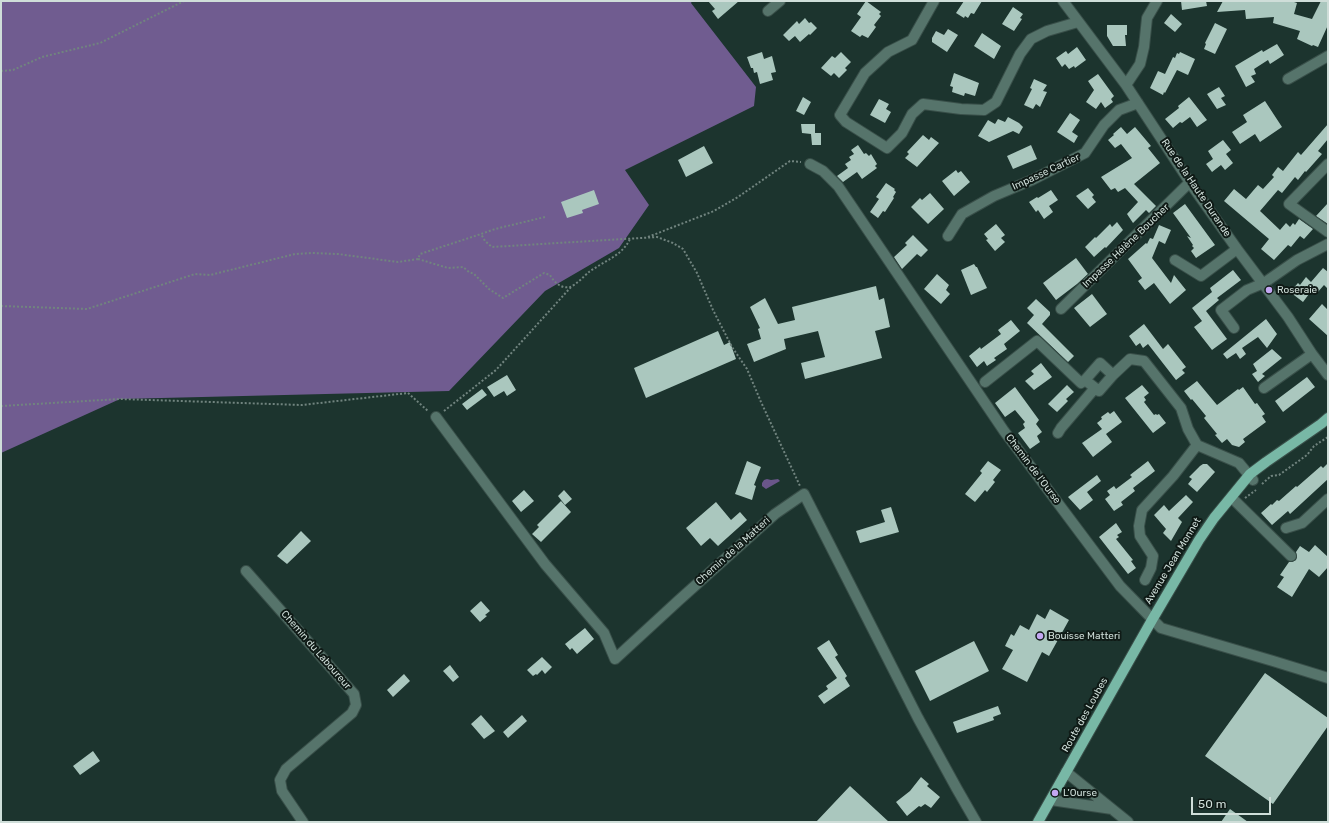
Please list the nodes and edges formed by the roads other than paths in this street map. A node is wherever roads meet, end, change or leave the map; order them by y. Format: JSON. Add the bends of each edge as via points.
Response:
{"nodes":[{"id":1,"x":780,"y":1,"type":"edge"},
{"id":2,"x":934,"y":1,"type":"edge"},
{"id":3,"x":1063,"y":1,"type":"edge"},
{"id":4,"x":1157,"y":1,"type":"edge"},
{"id":5,"x":768,"y":11,"type":"dead end"},
{"id":6,"x":1078,"y":22,"type":"junction"},
{"id":7,"x":1328,"y":56,"type":"edge"},
{"id":8,"x":1288,"y":79,"type":"dead end"},
{"id":9,"x":1126,"y":84,"type":"junction"},
{"id":10,"x":1138,"y":103,"type":"junction"},
{"id":11,"x":810,"y":164,"type":"road end"},
{"id":12,"x":1328,"y":164,"type":"edge"},
{"id":13,"x":1190,"y":182,"type":"junction"},
{"id":14,"x":1328,"y":232,"type":"edge"},
{"id":15,"x":948,"y":236,"type":"dead end"},
{"id":16,"x":1328,"y":244,"type":"edge"},
{"id":17,"x":1237,"y":249,"type":"junction"},
{"id":18,"x":1175,"y":260,"type":"dead end"},
{"id":19,"x":1264,"y":283,"type":"junction"},
{"id":20,"x":1061,"y":309,"type":"dead end"},
{"id":21,"x":1234,"y":328,"type":"dead end"},
{"id":22,"x":1312,"y":354,"type":"junction"},
{"id":23,"x":1113,"y":374,"type":"junction"},
{"id":24,"x":1328,"y":376,"type":"edge"},
{"id":25,"x":1085,"y":380,"type":"junction"},
{"id":26,"x":984,"y":382,"type":"dead end"},
{"id":27,"x":1095,"y":388,"type":"junction"},
{"id":28,"x":1264,"y":388,"type":"dead end"},
{"id":29,"x":436,"y":417,"type":"road end"},
{"id":30,"x":1328,"y":418,"type":"edge"},
{"id":31,"x":1328,"y":427,"type":"edge"},
{"id":32,"x":1058,"y":433,"type":"dead end"},
{"id":33,"x":1197,"y":445,"type":"junction"},
{"id":34,"x":1252,"y":477,"type":"junction"},
{"id":35,"x":1328,"y":499,"type":"edge"},
{"id":36,"x":1235,"y":501,"type":"junction"},
{"id":37,"x":1286,"y":528,"type":"dead end"},
{"id":38,"x":1291,"y":556,"type":"dead end"},
{"id":39,"x":246,"y":571,"type":"dead end"},
{"id":40,"x":1146,"y":580,"type":"dead end"},
{"id":41,"x":1152,"y":620,"type":"junction"},
{"id":42,"x":1328,"y":678,"type":"edge"},
{"id":43,"x":1066,"y":772,"type":"junction"},
{"id":44,"x":1051,"y":800,"type":"junction"},
{"id":45,"x":1112,"y":809,"type":"junction"},
{"id":46,"x":303,"y":822,"type":"edge"},
{"id":47,"x":976,"y":822,"type":"edge"},
{"id":48,"x":1038,"y":822,"type":"edge"},
{"id":49,"x":1128,"y":822,"type":"edge"}],
"edges":[{"from":1,"to":5,"type":"street"},
{"from":2,"to":6,"type":"street","via":[[912,40],[888,52],[865,73],[840,115],[846,122],[887,148],[902,133],[912,114],[923,104],[984,110],[996,102],[1020,54],[1031,39],[1047,31]]},
{"from":3,"to":6,"type":"street","name":"Rue de la Haute Durande"},
{"from":4,"to":9,"type":"street","via":[[1147,18],[1140,64]]},
{"from":6,"to":9,"type":"street","name":"Rue de la Haute Durande"},
{"from":7,"to":8,"type":"street"},
{"from":9,"to":10,"type":"street","name":"Rue de la Haute Durande"},
{"from":10,"to":13,"type":"street","name":"Rue de la Haute Durande"},
{"from":10,"to":15,"type":"street","name":"Impasse Cartier","via":[[1119,110],[1104,125],[1085,154],[994,196],[962,214]]},
{"from":11,"to":41,"type":"street","name":"Chemin de l'Ourse","via":[[823,171],[838,186],[1004,431],[1120,586]]},
{"from":12,"to":14,"type":"street","via":[[1289,204]]},
{"from":13,"to":17,"type":"street","name":"Rue de la Haute Durande"},
{"from":13,"to":20,"type":"street","name":"Impasse Hélène Boucher"},
{"from":16,"to":19,"type":"street","via":[[1297,260]]},
{"from":17,"to":18,"type":"street","via":[[1201,276]]},
{"from":17,"to":19,"type":"street","name":"Rue de la Haute Durande"},
{"from":19,"to":21,"type":"street","via":[[1246,290],[1221,310]]},
{"from":19,"to":22,"type":"street","name":"Rue de la Haute Durande"},
{"from":22,"to":24,"type":"street","name":"Rue de la Haute Durande"},
{"from":22,"to":28,"type":"street"},
{"from":23,"to":25,"type":"street","via":[[1100,363]]},
{"from":23,"to":27,"type":"street","via":[[1099,390]]},
{"from":23,"to":33,"type":"street","via":[[1130,359],[1144,361],[1181,408]]},
{"from":25,"to":26,"type":"street","via":[[1082,383],[1037,341]]},
{"from":25,"to":27,"type":"street"},
{"from":27,"to":32,"type":"street"},
{"from":29,"to":47,"type":"street","name":"Chemin de la Matteri","via":[[546,564],[604,633],[615,659],[775,514],[804,494],[918,718]]},
{"from":30,"to":34,"type":"main road","name":"Avenue Jean Monnet","via":[[1266,462]]},
{"from":31,"to":34,"type":"main road","name":"Avenue Jean Monnet"},
{"from":33,"to":34,"type":"street","via":[[1239,462]]},
{"from":33,"to":40,"type":"street","via":[[1142,510],[1140,536],[1153,556]]},
{"from":34,"to":36,"type":"main road","name":"Avenue Jean Monnet"},
{"from":35,"to":37,"type":"street","via":[[1302,523]]},
{"from":36,"to":38,"type":"street"},
{"from":36,"to":41,"type":"main road","name":"Avenue Jean Monnet","via":[[1214,518]]},
{"from":39,"to":46,"type":"street","name":"Chemin du Laboureur","via":[[354,694],[356,705],[352,713],[286,769],[280,780],[282,791]]},
{"from":41,"to":42,"type":"street","name":"Chemin de l'Ourse","via":[[1161,628]]},
{"from":41,"to":43,"type":"main road","name":"Route des Loubes"},
{"from":43,"to":44,"type":"main road","name":"Route des Loubes"},
{"from":43,"to":45,"type":"street"},
{"from":44,"to":45,"type":"street"},
{"from":44,"to":48,"type":"main road","name":"Route des Loubes"},
{"from":45,"to":49,"type":"street"}]}
